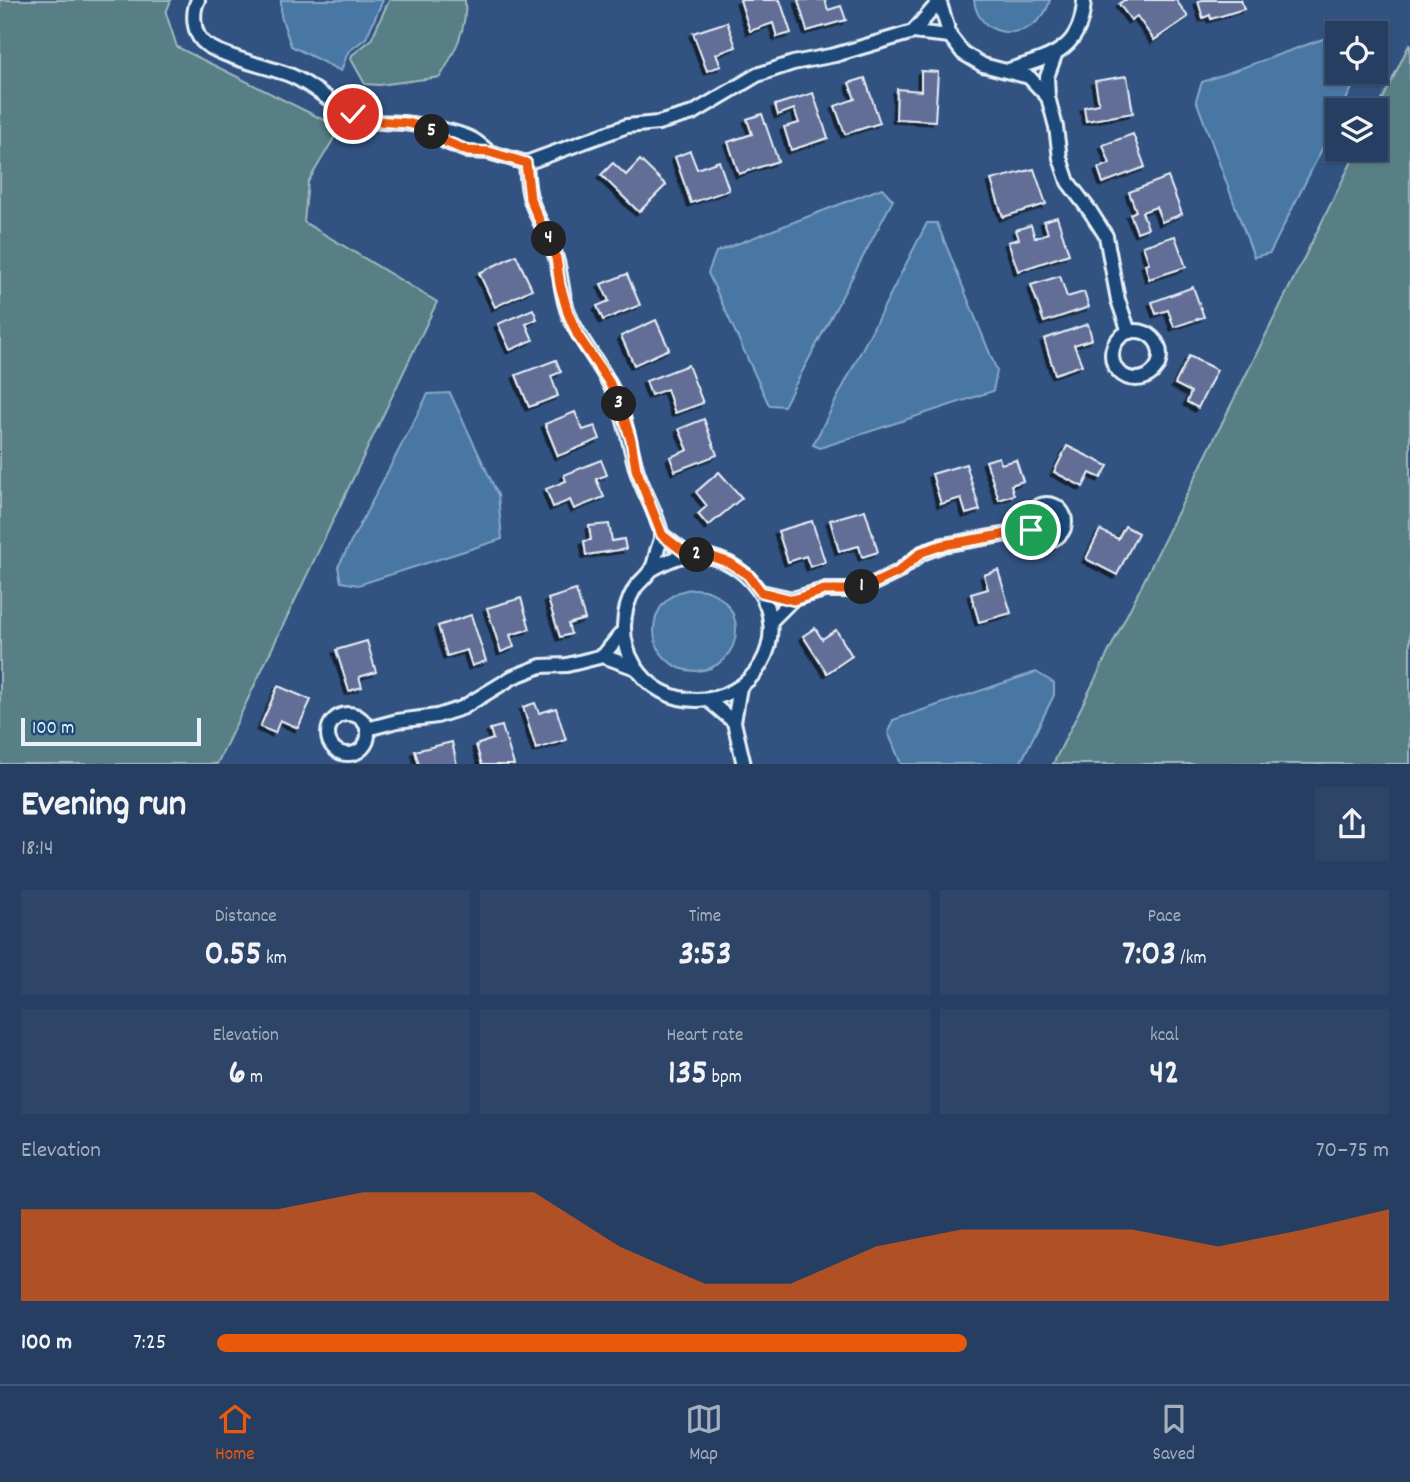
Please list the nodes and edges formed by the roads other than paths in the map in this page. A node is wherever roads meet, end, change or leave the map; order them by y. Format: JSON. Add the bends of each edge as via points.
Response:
{"nodes":[{"id":1,"x":198,"y":0,"type":"edge"},
{"id":2,"x":1084,"y":0,"type":"edge"},
{"id":3,"x":939,"y":1,"type":"edge"},
{"id":4,"x":913,"y":32,"type":"junction"},
{"id":5,"x":950,"y":36,"type":"junction"},
{"id":6,"x":1055,"y":55,"type":"junction"},
{"id":7,"x":1008,"y":70,"type":"junction"},
{"id":8,"x":1048,"y":97,"type":"junction"},
{"id":9,"x":526,"y":163,"type":"junction"},
{"id":10,"x":1129,"y":332,"type":"dead end"},
{"id":11,"x":1031,"y":530,"type":"dead end"},
{"id":12,"x":662,"y":535,"type":"junction"},
{"id":13,"x":688,"y":555,"type":"junction"},
{"id":14,"x":651,"y":570,"type":"junction"},
{"id":15,"x":761,"y":592,"type":"junction"},
{"id":16,"x":793,"y":600,"type":"junction"},
{"id":17,"x":770,"y":622,"type":"junction"},
{"id":18,"x":624,"y":630,"type":"junction"},
{"id":19,"x":603,"y":656,"type":"junction"},
{"id":20,"x":636,"y":668,"type":"junction"},
{"id":21,"x":740,"y":687,"type":"junction"},
{"id":22,"x":708,"y":700,"type":"junction"},
{"id":23,"x":734,"y":722,"type":"junction"},
{"id":24,"x":367,"y":729,"type":"dead end"},
{"id":25,"x":744,"y":764,"type":"edge"}],
"edges":[{"from":1,"to":9,"type":"street","via":[[194,24],[202,41],[222,53],[294,77],[371,121],[452,132],[473,139],[489,152]]},
{"from":2,"to":6,"type":"street","via":[[1083,17],[1072,40]]},
{"from":3,"to":4,"type":"street"},
{"from":3,"to":5,"type":"street"},
{"from":4,"to":5,"type":"street"},
{"from":4,"to":9,"type":"street","via":[[757,75],[693,113],[659,123],[627,125]]},
{"from":5,"to":7,"type":"street","via":[[963,53],[983,65]]},
{"from":6,"to":7,"type":"street"},
{"from":6,"to":8,"type":"street","via":[[1047,77]]},
{"from":7,"to":8,"type":"street","via":[[1029,77]]},
{"from":8,"to":10,"type":"street","via":[[1068,183],[1106,236]]},
{"from":9,"to":12,"type":"street","via":[[530,199],[556,258],[568,313],[621,408],[636,469]]},
{"from":11,"to":16,"type":"street","via":[[943,545],[922,552],[875,583]]},
{"from":12,"to":13,"type":"street"},
{"from":12,"to":14,"type":"street"},
{"from":13,"to":14,"type":"street"},
{"from":13,"to":15,"type":"street","via":[[730,563],[748,575]]},
{"from":14,"to":18,"type":"street","via":[[628,604]]},
{"from":15,"to":16,"type":"street"},
{"from":15,"to":17,"type":"street"},
{"from":16,"to":17,"type":"street"},
{"from":17,"to":21,"type":"street","via":[[764,658]]},
{"from":18,"to":19,"type":"street"},
{"from":18,"to":20,"type":"street"},
{"from":19,"to":20,"type":"street"},
{"from":19,"to":24,"type":"street","via":[[541,666],[462,708]]},
{"from":20,"to":22,"type":"street","via":[[671,696]]},
{"from":21,"to":22,"type":"street"},
{"from":21,"to":23,"type":"street"},
{"from":22,"to":23,"type":"street"},
{"from":23,"to":25,"type":"street"}]}
